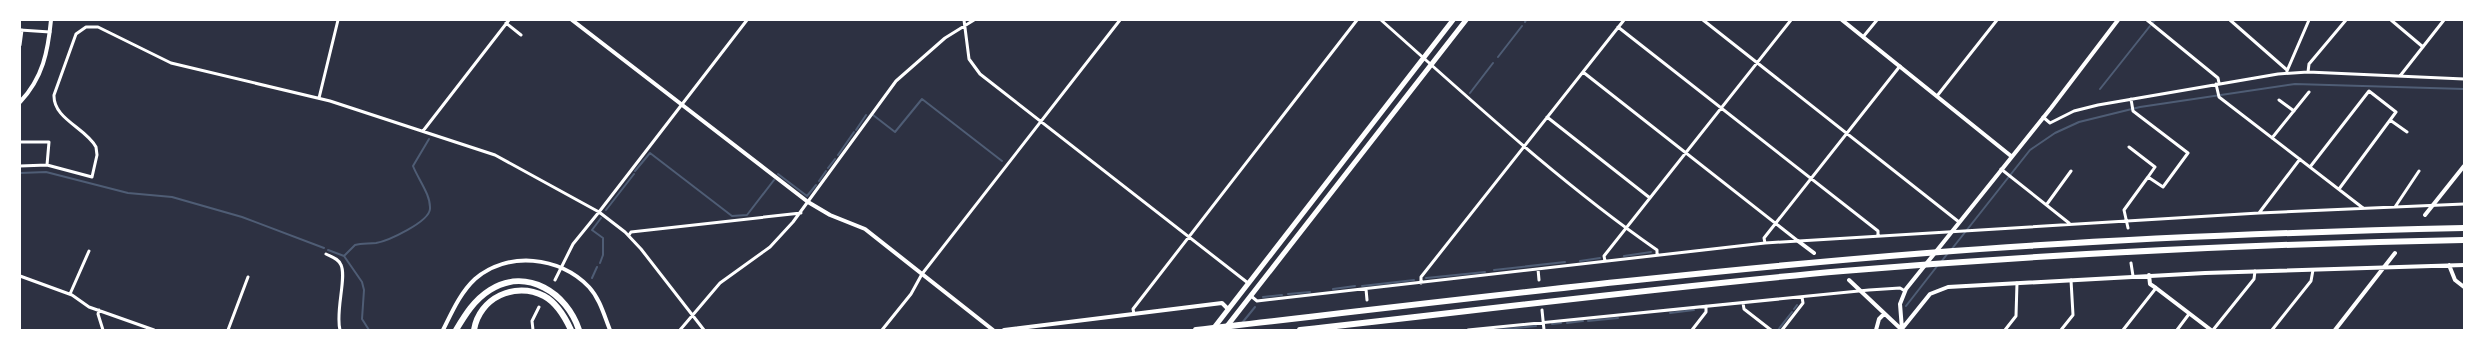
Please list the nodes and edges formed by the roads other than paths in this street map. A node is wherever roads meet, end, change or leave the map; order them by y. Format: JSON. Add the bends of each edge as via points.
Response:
{"nodes":[{"id":1,"x":51,"y":20,"type":"edge"},
{"id":2,"x":338,"y":20,"type":"edge"},
{"id":3,"x":572,"y":20,"type":"edge"},
{"id":4,"x":747,"y":20,"type":"edge"},
{"id":5,"x":964,"y":20,"type":"edge"},
{"id":6,"x":974,"y":20,"type":"edge"},
{"id":7,"x":1120,"y":20,"type":"edge"},
{"id":8,"x":1357,"y":20,"type":"edge"},
{"id":9,"x":1381,"y":20,"type":"edge"},
{"id":10,"x":1453,"y":20,"type":"edge"},
{"id":11,"x":1466,"y":20,"type":"edge"},
{"id":12,"x":1624,"y":20,"type":"edge"},
{"id":13,"x":1703,"y":20,"type":"edge"},
{"id":14,"x":1791,"y":20,"type":"edge"},
{"id":15,"x":1842,"y":20,"type":"edge"},
{"id":16,"x":1877,"y":20,"type":"edge"},
{"id":17,"x":1997,"y":20,"type":"edge"},
{"id":18,"x":2118,"y":20,"type":"edge"},
{"id":19,"x":2147,"y":20,"type":"edge"},
{"id":20,"x":2230,"y":20,"type":"edge"},
{"id":21,"x":2309,"y":20,"type":"edge"},
{"id":22,"x":2346,"y":20,"type":"edge"},
{"id":23,"x":2391,"y":20,"type":"edge"},
{"id":24,"x":2444,"y":20,"type":"edge"},
{"id":25,"x":507,"y":22,"type":"edge"},
{"id":26,"x":965,"y":26,"type":"junction"},
{"id":27,"x":1618,"y":27,"type":"junction"},
{"id":28,"x":21,"y":30,"type":"edge"},
{"id":29,"x":50,"y":32,"type":"junction"},
{"id":30,"x":521,"y":35,"type":"dead end"},
{"id":31,"x":1864,"y":37,"type":"junction"},
{"id":32,"x":20,"y":45,"type":"edge"},
{"id":33,"x":2423,"y":47,"type":"junction"},
{"id":34,"x":1424,"y":58,"type":"junction"},
{"id":35,"x":1757,"y":63,"type":"junction"},
{"id":36,"x":1432,"y":65,"type":"junction"},
{"id":37,"x":1900,"y":66,"type":"junction"},
{"id":38,"x":1583,"y":72,"type":"junction"},
{"id":39,"x":2287,"y":72,"type":"junction"},
{"id":40,"x":2308,"y":72,"type":"junction"},
{"id":41,"x":2400,"y":76,"type":"junction"},
{"id":42,"x":2464,"y":79,"type":"edge"},
{"id":43,"x":2218,"y":85,"type":"junction"},
{"id":44,"x":2309,"y":92,"type":"dead end"},
{"id":45,"x":1937,"y":96,"type":"junction"},
{"id":46,"x":319,"y":98,"type":"junction"},
{"id":47,"x":2131,"y":100,"type":"junction"},
{"id":48,"x":2279,"y":100,"type":"dead end"},
{"id":49,"x":20,"y":102,"type":"edge"},
{"id":50,"x":681,"y":104,"type":"junction"},
{"id":51,"x":1721,"y":108,"type":"junction"},
{"id":52,"x":2294,"y":111,"type":"junction"},
{"id":53,"x":1547,"y":117,"type":"junction"},
{"id":54,"x":2043,"y":118,"type":"junction"},
{"id":55,"x":2390,"y":120,"type":"junction"},
{"id":56,"x":1041,"y":122,"type":"junction"},
{"id":57,"x":423,"y":131,"type":"junction"},
{"id":58,"x":2407,"y":132,"type":"dead end"},
{"id":59,"x":1847,"y":133,"type":"junction"},
{"id":60,"x":2272,"y":138,"type":"junction"},
{"id":61,"x":20,"y":142,"type":"edge"},
{"id":62,"x":1525,"y":146,"type":"junction"},
{"id":63,"x":2129,"y":147,"type":"dead end"},
{"id":64,"x":1686,"y":153,"type":"junction"},
{"id":65,"x":2011,"y":156,"type":"junction"},
{"id":66,"x":2300,"y":159,"type":"junction"},
{"id":67,"x":47,"y":165,"type":"junction"},
{"id":68,"x":20,"y":166,"type":"edge"},
{"id":69,"x":2464,"y":166,"type":"edge"},
{"id":70,"x":2310,"y":167,"type":"junction"},
{"id":71,"x":2001,"y":169,"type":"junction"},
{"id":72,"x":2071,"y":171,"type":"dead end"},
{"id":73,"x":2419,"y":171,"type":"dead end"},
{"id":74,"x":2148,"y":177,"type":"junction"},
{"id":75,"x":1811,"y":178,"type":"junction"},
{"id":76,"x":2339,"y":189,"type":"junction"},
{"id":77,"x":1650,"y":198,"type":"junction"},
{"id":78,"x":808,"y":202,"type":"junction"},
{"id":79,"x":2047,"y":204,"type":"junction"},
{"id":80,"x":2464,"y":204,"type":"edge"},
{"id":81,"x":2432,"y":205,"type":"junction"},
{"id":82,"x":2395,"y":207,"type":"junction"},
{"id":83,"x":2363,"y":208,"type":"junction"},
{"id":84,"x":599,"y":212,"type":"junction"},
{"id":85,"x":801,"y":212,"type":"junction"},
{"id":86,"x":2259,"y":213,"type":"junction"},
{"id":87,"x":2425,"y":215,"type":"dead end"},
{"id":88,"x":2126,"y":220,"type":"junction"},
{"id":89,"x":1959,"y":222,"type":"junction"},
{"id":90,"x":1776,"y":223,"type":"junction"},
{"id":91,"x":2069,"y":223,"type":"junction"},
{"id":92,"x":2128,"y":228,"type":"dead end"},
{"id":93,"x":2464,"y":228,"type":"edge"},
{"id":94,"x":1626,"y":229,"type":"junction"},
{"id":95,"x":1955,"y":230,"type":"junction"},
{"id":96,"x":629,"y":235,"type":"junction"},
{"id":97,"x":1878,"y":236,"type":"junction"},
{"id":98,"x":1189,"y":237,"type":"junction"},
{"id":99,"x":2464,"y":240,"type":"edge"},
{"id":100,"x":1798,"y":241,"type":"junction"},
{"id":101,"x":1764,"y":243,"type":"junction"},
{"id":102,"x":89,"y":251,"type":"dead end"},
{"id":103,"x":1814,"y":253,"type":"dead end"},
{"id":104,"x":2395,"y":253,"type":"dead end"},
{"id":105,"x":326,"y":254,"type":"dead end"},
{"id":106,"x":1657,"y":255,"type":"junction"},
{"id":107,"x":1605,"y":261,"type":"junction"},
{"id":108,"x":2131,"y":263,"type":"dead end"},
{"id":109,"x":2449,"y":265,"type":"junction"},
{"id":110,"x":2464,"y":265,"type":"edge"},
{"id":111,"x":2384,"y":267,"type":"junction"},
{"id":112,"x":560,"y":268,"type":"junction"},
{"id":113,"x":1538,"y":269,"type":"junction"},
{"id":114,"x":2313,"y":270,"type":"junction"},
{"id":115,"x":2255,"y":271,"type":"junction"},
{"id":116,"x":922,"y":274,"type":"junction"},
{"id":117,"x":2149,"y":275,"type":"junction"},
{"id":118,"x":20,"y":276,"type":"edge"},
{"id":119,"x":2134,"y":276,"type":"junction"},
{"id":120,"x":248,"y":277,"type":"dead end"},
{"id":121,"x":2071,"y":279,"type":"junction"},
{"id":122,"x":556,"y":280,"type":"dead end"},
{"id":123,"x":1539,"y":280,"type":"dead end"},
{"id":124,"x":1849,"y":280,"type":"dead end"},
{"id":125,"x":1421,"y":282,"type":"junction"},
{"id":126,"x":1248,"y":283,"type":"junction"},
{"id":127,"x":2017,"y":283,"type":"junction"},
{"id":128,"x":2464,"y":287,"type":"edge"},
{"id":129,"x":2156,"y":288,"type":"junction"},
{"id":130,"x":1366,"y":289,"type":"junction"},
{"id":131,"x":1905,"y":291,"type":"junction"},
{"id":132,"x":1860,"y":292,"type":"junction"},
{"id":133,"x":70,"y":294,"type":"junction"},
{"id":134,"x":1251,"y":296,"type":"junction"},
{"id":135,"x":1802,"y":297,"type":"junction"},
{"id":136,"x":1367,"y":300,"type":"dead end"},
{"id":137,"x":1743,"y":303,"type":"junction"},
{"id":138,"x":1706,"y":306,"type":"junction"},
{"id":139,"x":540,"y":307,"type":"dead end"},
{"id":140,"x":1228,"y":309,"type":"junction"},
{"id":141,"x":99,"y":310,"type":"junction"},
{"id":142,"x":1542,"y":310,"type":"dead end"},
{"id":143,"x":1134,"y":314,"type":"junction"},
{"id":144,"x":1884,"y":314,"type":"junction"},
{"id":145,"x":2189,"y":314,"type":"junction"},
{"id":146,"x":693,"y":316,"type":"junction"},
{"id":147,"x":1544,"y":322,"type":"junction"},
{"id":148,"x":103,"y":330,"type":"edge"},
{"id":149,"x":154,"y":330,"type":"edge"},
{"id":150,"x":228,"y":330,"type":"edge"},
{"id":151,"x":340,"y":330,"type":"edge"},
{"id":152,"x":443,"y":330,"type":"edge"},
{"id":153,"x":456,"y":330,"type":"edge"},
{"id":154,"x":474,"y":330,"type":"edge"},
{"id":155,"x":532,"y":330,"type":"edge"},
{"id":156,"x":571,"y":330,"type":"edge"},
{"id":157,"x":579,"y":330,"type":"edge"},
{"id":158,"x":610,"y":330,"type":"edge"},
{"id":159,"x":680,"y":330,"type":"edge"},
{"id":160,"x":704,"y":330,"type":"edge"},
{"id":161,"x":882,"y":330,"type":"edge"},
{"id":162,"x":992,"y":330,"type":"edge"},
{"id":163,"x":1004,"y":330,"type":"edge"},
{"id":164,"x":1196,"y":330,"type":"edge"},
{"id":165,"x":1200,"y":330,"type":"edge"},
{"id":166,"x":1212,"y":330,"type":"edge"},
{"id":167,"x":1224,"y":330,"type":"edge"},
{"id":168,"x":1300,"y":330,"type":"edge"},
{"id":169,"x":1468,"y":330,"type":"edge"},
{"id":170,"x":1544,"y":330,"type":"edge"},
{"id":171,"x":1692,"y":330,"type":"edge"},
{"id":172,"x":1771,"y":330,"type":"edge"},
{"id":173,"x":1782,"y":330,"type":"edge"},
{"id":174,"x":1876,"y":330,"type":"edge"},
{"id":175,"x":1902,"y":330,"type":"edge"},
{"id":176,"x":2005,"y":330,"type":"edge"},
{"id":177,"x":2061,"y":330,"type":"edge"},
{"id":178,"x":2123,"y":330,"type":"edge"},
{"id":179,"x":2177,"y":330,"type":"edge"},
{"id":180,"x":2212,"y":330,"type":"edge"},
{"id":181,"x":2272,"y":330,"type":"edge"},
{"id":182,"x":2335,"y":330,"type":"edge"}],
"edges":[{"from":1,"to":29,"type":"street"},
{"from":2,"to":46,"type":"street"},
{"from":3,"to":50,"type":"street"},
{"from":4,"to":50,"type":"street"},
{"from":5,"to":26,"type":"street"},
{"from":6,"to":26,"type":"street"},
{"from":7,"to":56,"type":"street"},
{"from":8,"to":98,"type":"street"},
{"from":9,"to":34,"type":"street"},
{"from":10,"to":34,"type":"main road"},
{"from":11,"to":36,"type":"main road"},
{"from":12,"to":27,"type":"street"},
{"from":13,"to":35,"type":"street"},
{"from":14,"to":35,"type":"street"},
{"from":15,"to":31,"type":"street"},
{"from":16,"to":31,"type":"street"},
{"from":17,"to":45,"type":"street"},
{"from":18,"to":54,"type":"street"},
{"from":19,"to":43,"type":"street","via":[[2218,78]]},
{"from":20,"to":39,"type":"street"},
{"from":21,"to":39,"type":"street"},
{"from":22,"to":40,"type":"street","via":[[2309,64]]},
{"from":23,"to":33,"type":"street"},
{"from":24,"to":33,"type":"street"},
{"from":25,"to":30,"type":"street"},
{"from":25,"to":57,"type":"street"},
{"from":26,"to":56,"type":"street","via":[[969,59],[975,70]]},
{"from":26,"to":78,"type":"street","via":[[945,38],[892,86]]},
{"from":27,"to":38,"type":"street"},
{"from":27,"to":51,"type":"street"},
{"from":28,"to":29,"type":"street"},
{"from":28,"to":32,"type":"street"},
{"from":29,"to":49,"type":"street","via":[[42,69]]},
{"from":31,"to":37,"type":"street"},
{"from":33,"to":41,"type":"street"},
{"from":34,"to":36,"type":"street"},
{"from":34,"to":126,"type":"main road"},
{"from":35,"to":51,"type":"street"},
{"from":35,"to":59,"type":"street"},
{"from":36,"to":62,"type":"street"},
{"from":36,"to":134,"type":"main road"},
{"from":37,"to":45,"type":"street"},
{"from":37,"to":59,"type":"street"},
{"from":38,"to":53,"type":"street"},
{"from":38,"to":64,"type":"street"},
{"from":39,"to":40,"type":"street"},
{"from":39,"to":43,"type":"street"},
{"from":40,"to":41,"type":"street"},
{"from":41,"to":42,"type":"street"},
{"from":43,"to":47,"type":"street"},
{"from":43,"to":60,"type":"street","via":[[2219,98]]},
{"from":44,"to":52,"type":"street"},
{"from":45,"to":65,"type":"street"},
{"from":46,"to":57,"type":"street"},
{"from":46,"to":67,"type":"street","via":[[171,63],[102,28],[90,26],[79,31],[74,38],[54,100],[59,112],[96,147],[97,155],[92,177]]},
{"from":47,"to":54,"type":"street","via":[[2082,109],[2050,123]]},
{"from":47,"to":74,"type":"street","via":[[2133,110],[2188,153],[2163,187]]},
{"from":48,"to":52,"type":"street"},
{"from":50,"to":78,"type":"street"},
{"from":50,"to":84,"type":"street"},
{"from":51,"to":64,"type":"street"},
{"from":51,"to":75,"type":"street"},
{"from":52,"to":60,"type":"street"},
{"from":53,"to":62,"type":"street"},
{"from":53,"to":77,"type":"street"},
{"from":54,"to":65,"type":"street"},
{"from":55,"to":58,"type":"street"},
{"from":55,"to":70,"type":"street","via":[[2396,112],[2368,91]]},
{"from":55,"to":76,"type":"street"},
{"from":56,"to":98,"type":"street"},
{"from":56,"to":116,"type":"street"},
{"from":57,"to":84,"type":"street","via":[[495,155]]},
{"from":59,"to":75,"type":"street"},
{"from":59,"to":89,"type":"street"},
{"from":60,"to":66,"type":"street"},
{"from":61,"to":67,"type":"street","via":[[49,142]]},
{"from":62,"to":94,"type":"street"},
{"from":62,"to":125,"type":"street","via":[[1420,277]]},
{"from":63,"to":74,"type":"street","via":[[2156,167]]},
{"from":64,"to":77,"type":"street"},
{"from":64,"to":90,"type":"street"},
{"from":65,"to":71,"type":"street"},
{"from":66,"to":70,"type":"street"},
{"from":66,"to":86,"type":"street"},
{"from":67,"to":68,"type":"street"},
{"from":69,"to":81,"type":"street"},
{"from":70,"to":76,"type":"street"},
{"from":71,"to":79,"type":"street"},
{"from":71,"to":89,"type":"street"},
{"from":72,"to":79,"type":"street"},
{"from":73,"to":82,"type":"street"},
{"from":74,"to":88,"type":"street","via":[[2124,210]]},
{"from":75,"to":90,"type":"street"},
{"from":75,"to":97,"type":"street","via":[[1878,231]]},
{"from":76,"to":83,"type":"street"},
{"from":77,"to":94,"type":"street"},
{"from":78,"to":85,"type":"street"},
{"from":78,"to":116,"type":"street","via":[[830,215],[865,229]]},
{"from":79,"to":91,"type":"street"},
{"from":80,"to":81,"type":"street"},
{"from":81,"to":82,"type":"street"},
{"from":81,"to":87,"type":"street"},
{"from":82,"to":83,"type":"street"},
{"from":83,"to":86,"type":"street"},
{"from":84,"to":96,"type":"street"},
{"from":84,"to":112,"type":"street","via":[[573,244]]},
{"from":85,"to":96,"type":"street","via":[[631,232]]},
{"from":85,"to":146,"type":"street","via":[[770,247],[720,283]]},
{"from":86,"to":88,"type":"street"},
{"from":88,"to":91,"type":"street"},
{"from":88,"to":92,"type":"street"},
{"from":89,"to":95,"type":"street"},
{"from":90,"to":100,"type":"street"},
{"from":90,"to":101,"type":"street","via":[[1764,238]]},
{"from":91,"to":95,"type":"street"},
{"from":93,"to":165,"type":"highway","via":[[2197,236],[1928,253],[1681,275]]},
{"from":94,"to":106,"type":"street","via":[[1657,250]]},
{"from":94,"to":107,"type":"street","via":[[1604,256]]},
{"from":95,"to":97,"type":"street"},
{"from":95,"to":131,"type":"street"},
{"from":96,"to":146,"type":"street"},
{"from":97,"to":100,"type":"street"},
{"from":98,"to":126,"type":"street"},
{"from":98,"to":143,"type":"street","via":[[1133,309]]},
{"from":99,"to":168,"type":"highway","via":[[2206,248],[1949,263],[1682,287]]},
{"from":100,"to":101,"type":"street"},
{"from":100,"to":103,"type":"street"},
{"from":101,"to":106,"type":"street"},
{"from":102,"to":133,"type":"street"},
{"from":104,"to":111,"type":"street"},
{"from":105,"to":151,"type":"street","via":[[338,260],[342,267],[338,313]]},
{"from":106,"to":107,"type":"street"},
{"from":107,"to":113,"type":"street"},
{"from":108,"to":119,"type":"street"},
{"from":109,"to":110,"type":"street"},
{"from":109,"to":111,"type":"street"},
{"from":109,"to":128,"type":"street","via":[[2455,280]]},
{"from":111,"to":114,"type":"street"},
{"from":111,"to":182,"type":"street"},
{"from":112,"to":122,"type":"street"},
{"from":112,"to":152,"type":"street","via":[[541,262],[521,260],[492,268],[468,286]]},
{"from":112,"to":158,"type":"street","via":[[581,280],[595,294]]},
{"from":113,"to":123,"type":"street"},
{"from":113,"to":125,"type":"street"},
{"from":114,"to":115,"type":"street"},
{"from":114,"to":181,"type":"street","via":[[2311,281]]},
{"from":115,"to":117,"type":"street"},
{"from":115,"to":180,"type":"street","via":[[2254,279]]},
{"from":116,"to":161,"type":"street","via":[[911,294]]},
{"from":116,"to":162,"type":"street"},
{"from":117,"to":119,"type":"street"},
{"from":117,"to":129,"type":"street","via":[[2150,284]]},
{"from":118,"to":133,"type":"street"},
{"from":119,"to":121,"type":"street"},
{"from":120,"to":150,"type":"street"},
{"from":121,"to":127,"type":"street"},
{"from":121,"to":177,"type":"street","via":[[2073,315]]},
{"from":124,"to":132,"type":"street"},
{"from":125,"to":130,"type":"street"},
{"from":126,"to":140,"type":"main road"},
{"from":127,"to":175,"type":"street","via":[[1941,288],[1926,299]]},
{"from":127,"to":176,"type":"street","via":[[2016,316]]},
{"from":129,"to":145,"type":"street"},
{"from":129,"to":178,"type":"street"},
{"from":130,"to":134,"type":"street","via":[[1257,301]]},
{"from":130,"to":136,"type":"street"},
{"from":131,"to":132,"type":"street","via":[[1900,288]]},
{"from":131,"to":175,"type":"street","via":[[1900,304]]},
{"from":132,"to":135,"type":"street"},
{"from":132,"to":144,"type":"street"},
{"from":133,"to":141,"type":"street"},
{"from":134,"to":167,"type":"main road"},
{"from":135,"to":137,"type":"street"},
{"from":135,"to":173,"type":"street","via":[[1803,304]]},
{"from":137,"to":138,"type":"street"},
{"from":137,"to":172,"type":"street","via":[[1744,309]]},
{"from":138,"to":147,"type":"street"},
{"from":138,"to":171,"type":"street","via":[[1706,312]]},
{"from":139,"to":155,"type":"street","via":[[532,321]]},
{"from":140,"to":143,"type":"street","via":[[1222,304]]},
{"from":140,"to":166,"type":"main road"},
{"from":141,"to":148,"type":"street"},
{"from":141,"to":149,"type":"street"},
{"from":142,"to":147,"type":"street"},
{"from":143,"to":163,"type":"street"},
{"from":144,"to":174,"type":"street","via":[[1879,318]]},
{"from":144,"to":175,"type":"street"},
{"from":145,"to":179,"type":"street"},
{"from":145,"to":180,"type":"street"},
{"from":146,"to":159,"type":"street"},
{"from":146,"to":160,"type":"street"},
{"from":147,"to":169,"type":"street"},
{"from":147,"to":170,"type":"street"},
{"from":153,"to":157,"type":"highway","via":[[468,311],[482,296],[499,286],[519,282],[539,284],[557,294],[570,309]]},
{"from":154,"to":156,"type":"highway","via":[[477,319],[488,303],[503,294],[519,290],[536,293],[551,301]]},
{"from":164,"to":165,"type":"highway"}]}
